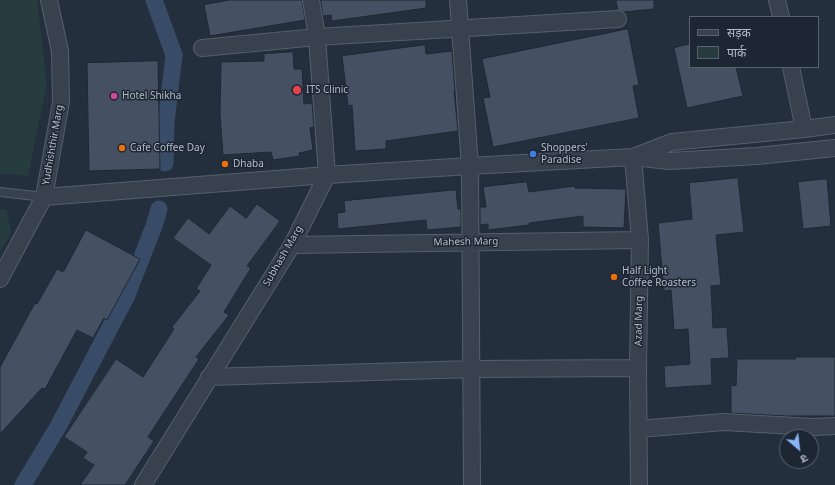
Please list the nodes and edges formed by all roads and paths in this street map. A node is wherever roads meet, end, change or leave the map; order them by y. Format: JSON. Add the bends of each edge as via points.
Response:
{"nodes":[{"id":1,"x":49,"y":0,"type":"edge"},
{"id":2,"x":311,"y":0,"type":"edge"},
{"id":3,"x":458,"y":0,"type":"edge"},
{"id":4,"x":777,"y":0,"type":"edge"},
{"id":5,"x":781,"y":16,"type":"edge"},
{"id":6,"x":618,"y":19,"type":"dead end"},
{"id":7,"x":460,"y":28,"type":"junction"},
{"id":8,"x":317,"y":37,"type":"junction"},
{"id":9,"x":202,"y":48,"type":"dead end"},
{"id":10,"x":791,"y":68,"type":"edge"},
{"id":11,"x":835,"y":125,"type":"edge"},
{"id":12,"x":804,"y":129,"type":"junction"},
{"id":13,"x":835,"y":148,"type":"edge"},
{"id":14,"x":633,"y":157,"type":"junction"},
{"id":15,"x":470,"y":166,"type":"junction"},
{"id":16,"x":327,"y":175,"type":"junction"},
{"id":17,"x":0,"y":192,"type":"edge"},
{"id":18,"x":44,"y":197,"type":"junction"},
{"id":19,"x":640,"y":240,"type":"junction"},
{"id":20,"x":471,"y":242,"type":"junction"},
{"id":21,"x":292,"y":245,"type":"junction"},
{"id":22,"x":0,"y":279,"type":"edge"},
{"id":23,"x":638,"y":368,"type":"junction"},
{"id":24,"x":472,"y":369,"type":"junction"},
{"id":25,"x":209,"y":377,"type":"junction"},
{"id":26,"x":835,"y":426,"type":"edge"},
{"id":27,"x":638,"y":429,"type":"junction"},
{"id":28,"x":143,"y":485,"type":"edge"},
{"id":29,"x":472,"y":485,"type":"edge"},
{"id":30,"x":639,"y":485,"type":"edge"}],
"edges":[{"from":1,"to":18,"type":"street","name":"Yudhishthir Marg","via":[[60,51],[61,102]]},
{"from":2,"to":8,"type":"street"},
{"from":3,"to":7,"type":"street"},
{"from":4,"to":5,"type":"street"},
{"from":6,"to":7,"type":"street"},
{"from":7,"to":8,"type":"street"},
{"from":7,"to":15,"type":"street"},
{"from":8,"to":9,"type":"street"},
{"from":8,"to":16,"type":"street"},
{"from":10,"to":12,"type":"street"},
{"from":11,"to":12,"type":"street"},
{"from":12,"to":14,"type":"street","via":[[672,142]]},
{"from":13,"to":14,"type":"street","via":[[669,161]]},
{"from":14,"to":15,"type":"street"},
{"from":14,"to":19,"type":"street","name":"Azad Marg"},
{"from":15,"to":16,"type":"street"},
{"from":15,"to":20,"type":"street"},
{"from":16,"to":18,"type":"street"},
{"from":16,"to":21,"type":"street","name":"Subhash Marg"},
{"from":17,"to":18,"type":"lane"},
{"from":18,"to":22,"type":"street","name":"Yudhishthir Marg"},
{"from":19,"to":20,"type":"street","name":"Mahesh Marg"},
{"from":19,"to":23,"type":"street","name":"Azad Marg"},
{"from":20,"to":21,"type":"street","name":"Mahesh Marg"},
{"from":20,"to":24,"type":"street"},
{"from":21,"to":25,"type":"street","name":"Subhash Marg"},
{"from":23,"to":24,"type":"street"},
{"from":23,"to":27,"type":"street","name":"Azad Marg"},
{"from":24,"to":25,"type":"street"},
{"from":24,"to":29,"type":"street"},
{"from":25,"to":28,"type":"street","name":"Subhash Marg"},
{"from":26,"to":27,"type":"street","via":[[724,422]]},
{"from":27,"to":30,"type":"street","name":"Azad Marg"}]}
